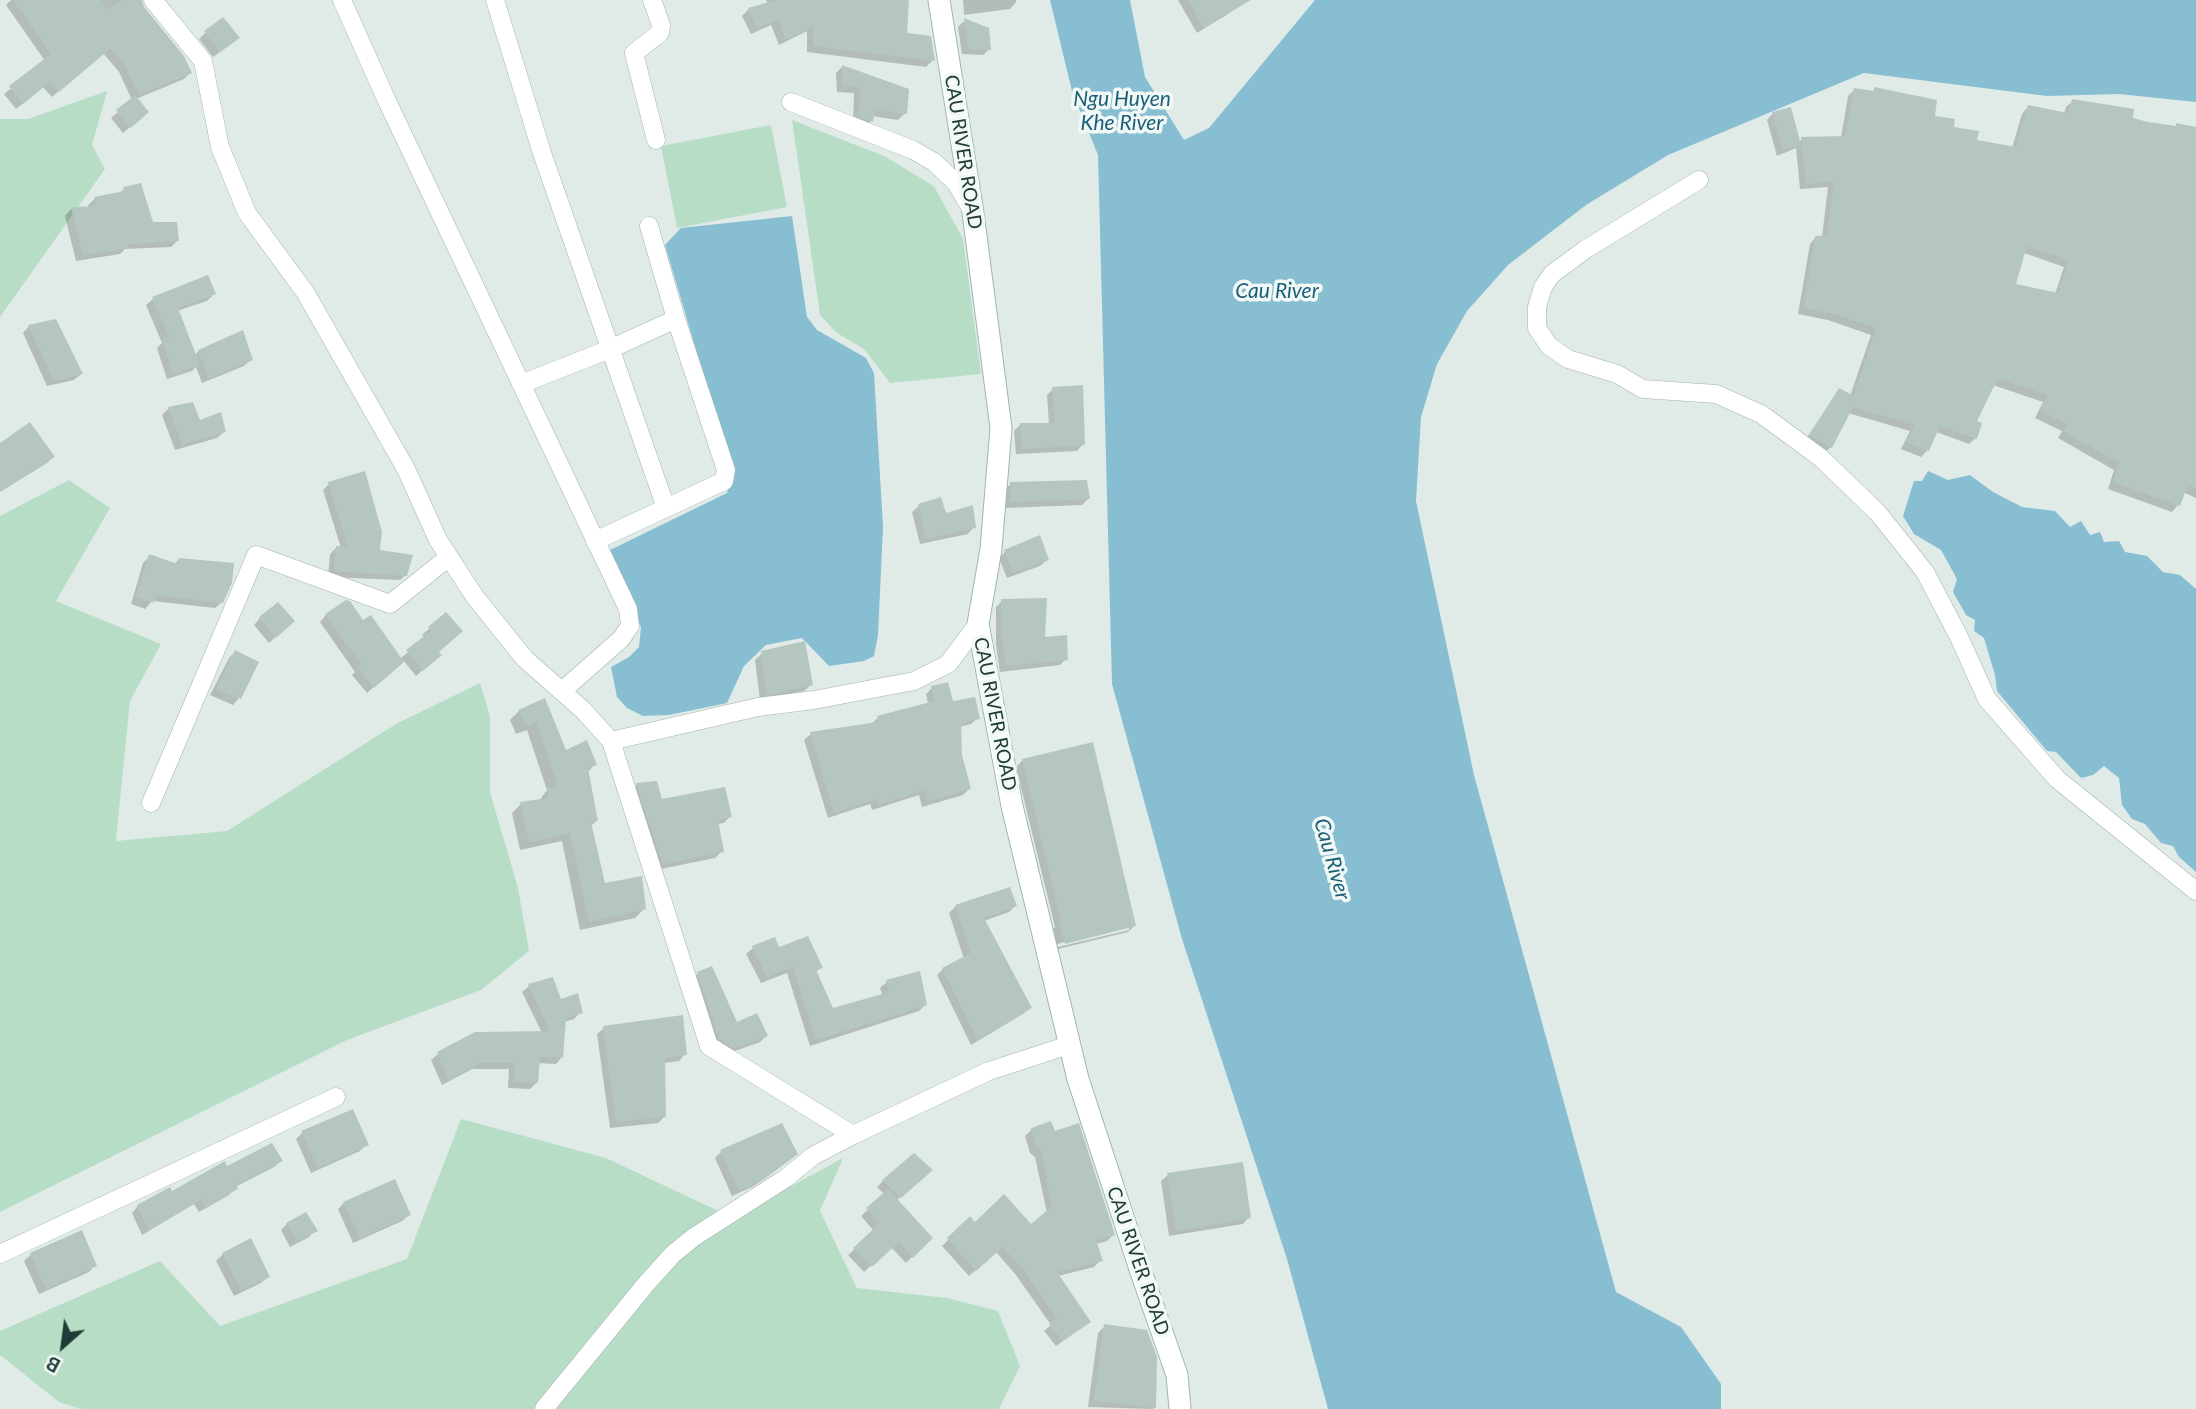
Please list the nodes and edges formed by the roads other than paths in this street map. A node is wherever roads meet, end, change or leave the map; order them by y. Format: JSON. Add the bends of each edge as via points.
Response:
{"nodes":[{"id":1,"x":153,"y":0,"type":"edge"},
{"id":2,"x":342,"y":0,"type":"edge"},
{"id":3,"x":495,"y":0,"type":"edge"},
{"id":4,"x":652,"y":0,"type":"edge"},
{"id":5,"x":939,"y":0,"type":"edge"},
{"id":6,"x":791,"y":102,"type":"dead end"},
{"id":7,"x":656,"y":140,"type":"dead end"},
{"id":8,"x":1699,"y":180,"type":"dead end"},
{"id":9,"x":973,"y":213,"type":"junction"},
{"id":10,"x":649,"y":226,"type":"dead end"},
{"id":11,"x":676,"y":319,"type":"junction"},
{"id":12,"x":610,"y":349,"type":"junction"},
{"id":13,"x":521,"y":384,"type":"junction"},
{"id":14,"x":666,"y":508,"type":"junction"},
{"id":15,"x":596,"y":541,"type":"junction"},
{"id":16,"x":449,"y":557,"type":"junction"},
{"id":17,"x":978,"y":624,"type":"junction"},
{"id":18,"x":562,"y":691,"type":"junction"},
{"id":19,"x":611,"y":741,"type":"junction"},
{"id":20,"x":151,"y":803,"type":"dead end"},
{"id":21,"x":2196,"y":891,"type":"edge"},
{"id":22,"x":1069,"y":1045,"type":"junction"},
{"id":23,"x":336,"y":1097,"type":"dead end"},
{"id":24,"x":853,"y":1135,"type":"junction"},
{"id":25,"x":0,"y":1254,"type":"edge"},
{"id":26,"x":544,"y":1409,"type":"edge"},
{"id":27,"x":1180,"y":1409,"type":"edge"}],
"edges":[{"from":1,"to":16,"type":"street","via":[[203,61],[220,147],[247,213],[305,292],[406,469]]},
{"from":2,"to":13,"type":"street"},
{"from":3,"to":12,"type":"street"},
{"from":4,"to":7,"type":"street","via":[[660,33],[634,53]]},
{"from":5,"to":9,"type":"main road","name":"CAU RIVER ROAD"},
{"from":6,"to":9,"type":"street","via":[[934,162],[956,183]]},
{"from":8,"to":21,"type":"street","via":[[1552,274],[1537,307],[1537,328],[1549,346],[1568,359],[1617,374],[1643,389],[1716,394],[1761,414],[1821,458],[1878,513],[1925,572],[1987,699],[2057,779]]},
{"from":9,"to":17,"type":"main road","name":"CAU RIVER ROAD","via":[[1001,428],[991,549]]},
{"from":10,"to":11,"type":"street"},
{"from":11,"to":12,"type":"street"},
{"from":11,"to":14,"type":"street","via":[[726,470],[724,481]]},
{"from":12,"to":13,"type":"street"},
{"from":12,"to":14,"type":"street"},
{"from":13,"to":15,"type":"street"},
{"from":14,"to":15,"type":"street"},
{"from":15,"to":18,"type":"street","via":[[628,610],[630,626]]},
{"from":16,"to":18,"type":"street","via":[[525,659]]},
{"from":16,"to":20,"type":"street","via":[[390,604],[256,555]]},
{"from":17,"to":19,"type":"street","via":[[947,664],[914,681],[758,707]]},
{"from":17,"to":22,"type":"main road","name":"CAU RIVER ROAD","via":[[1012,806]]},
{"from":18,"to":19,"type":"street"},
{"from":19,"to":24,"type":"street","via":[[709,1046]]},
{"from":22,"to":24,"type":"street","via":[[989,1072]]},
{"from":22,"to":27,"type":"main road","name":"CAU RIVER ROAD","via":[[1177,1375]]},
{"from":23,"to":25,"type":"street"},
{"from":24,"to":26,"type":"street","via":[[813,1156],[673,1254]]}]}
